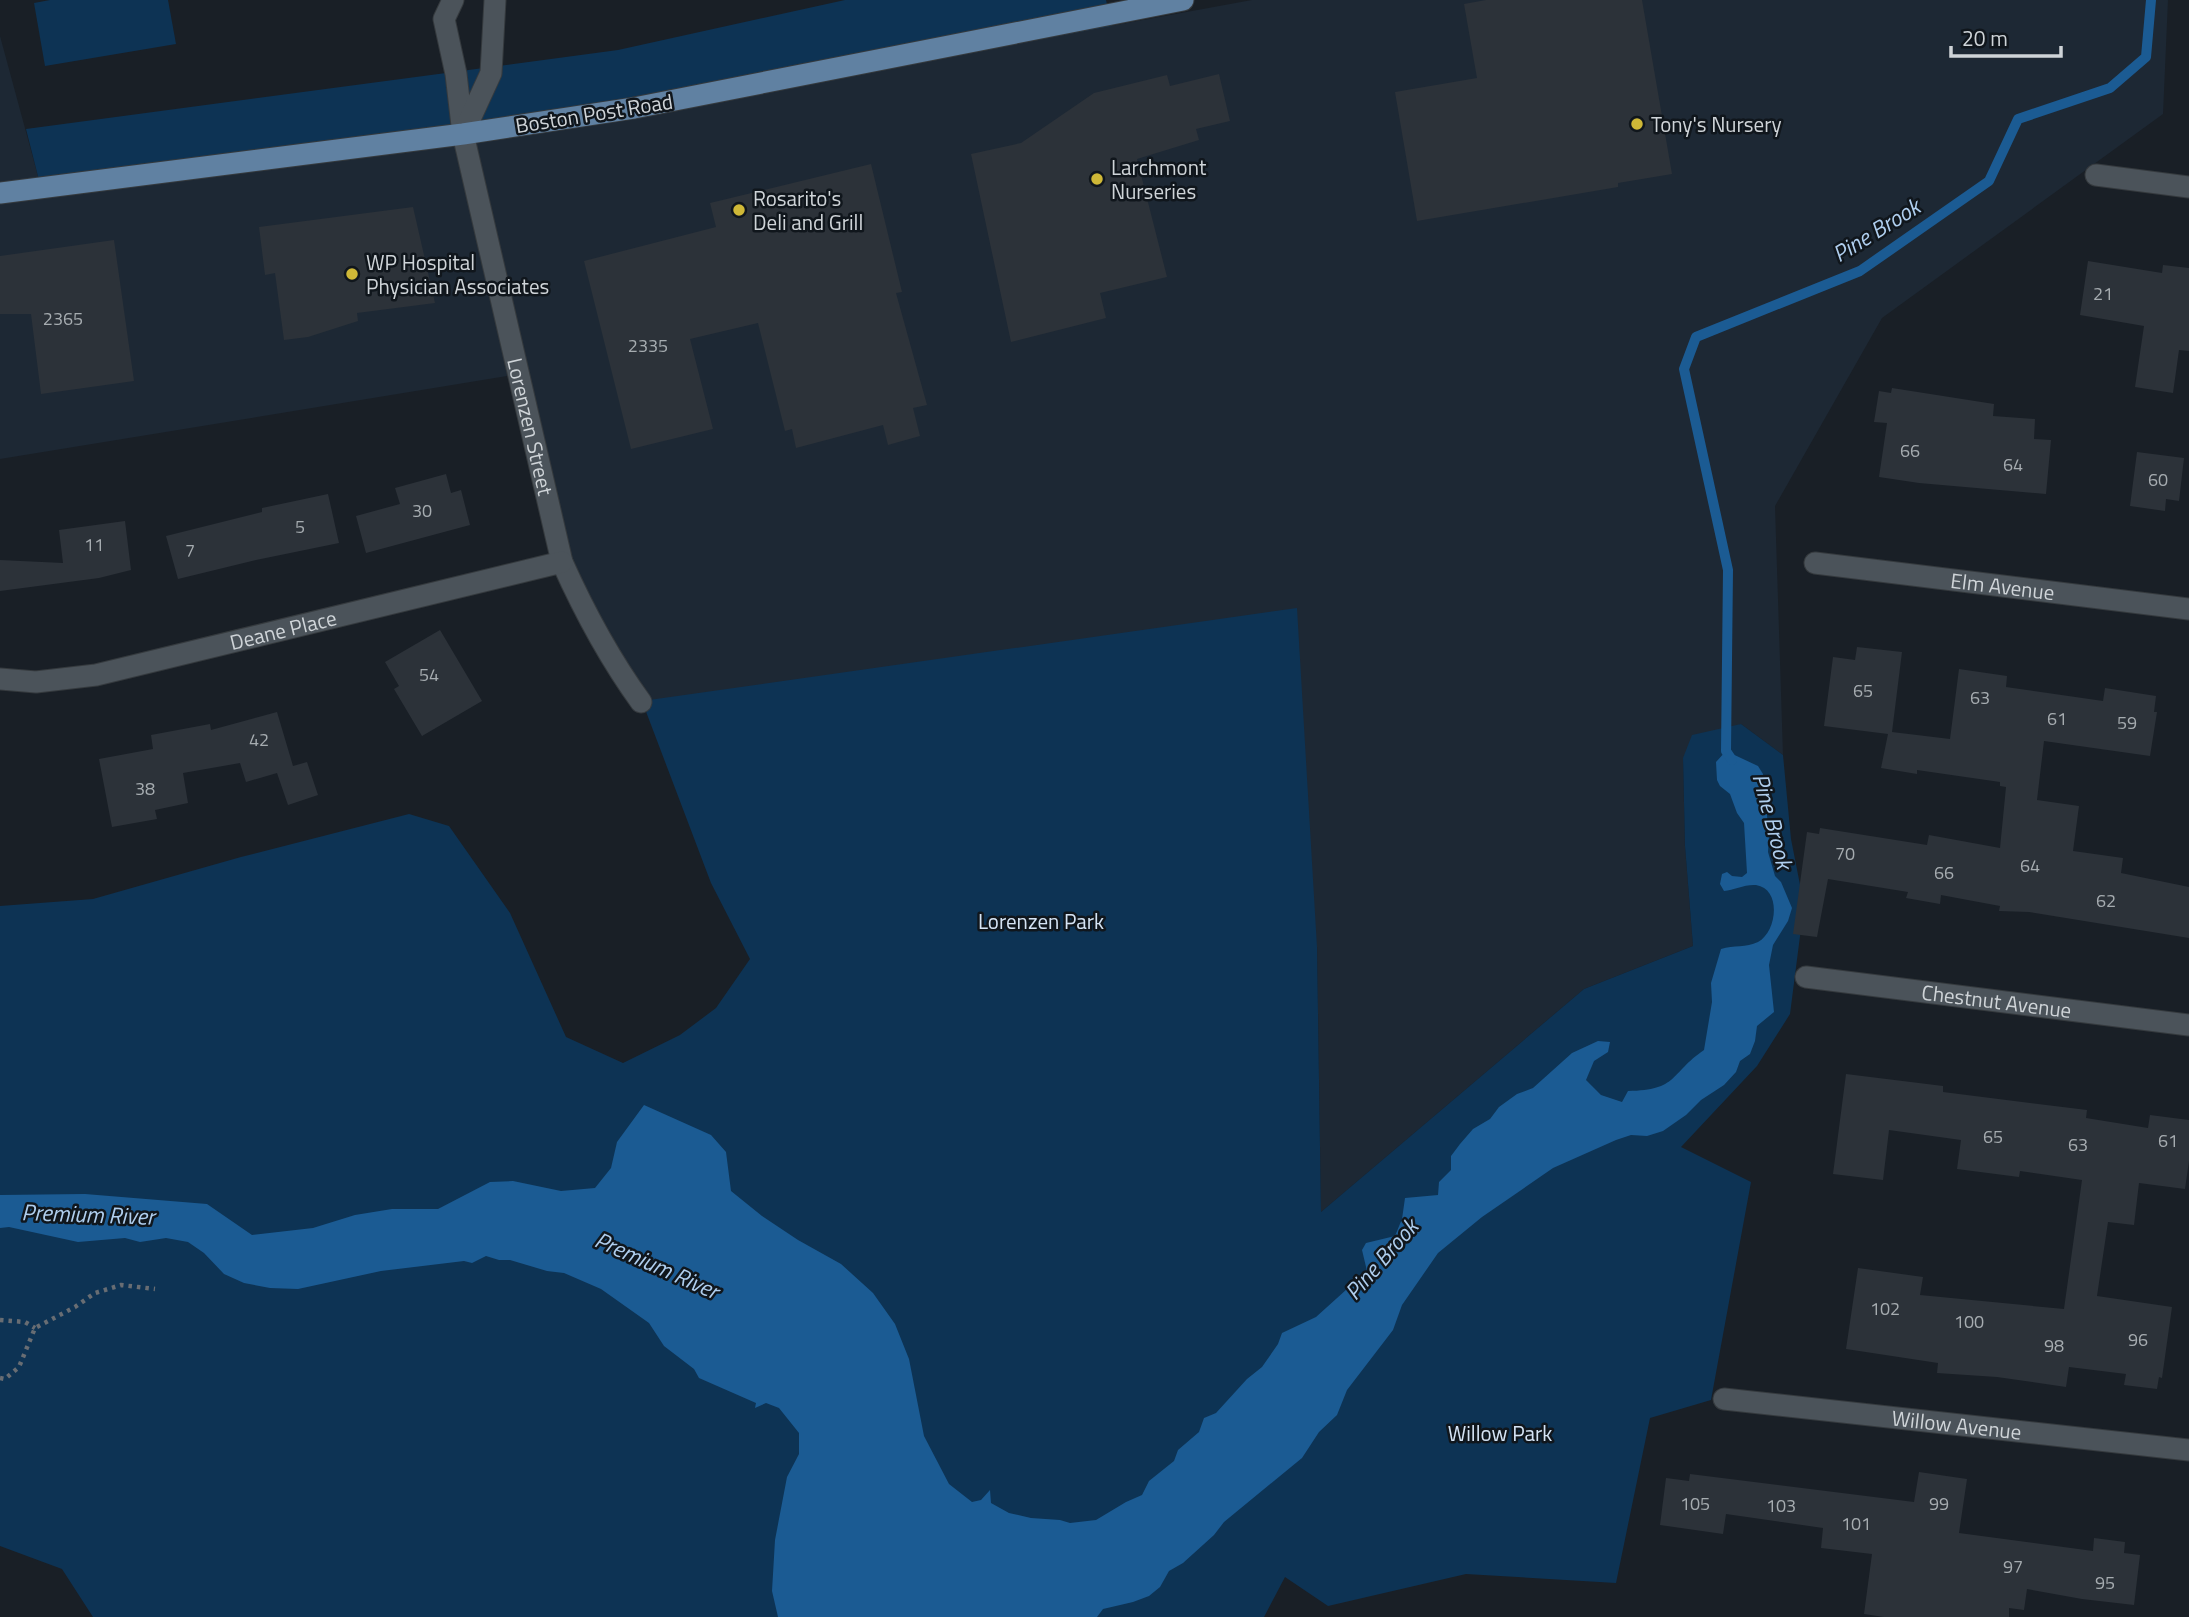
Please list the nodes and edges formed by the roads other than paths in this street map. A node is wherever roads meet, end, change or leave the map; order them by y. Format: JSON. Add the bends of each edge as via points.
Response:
{"nodes":[{"id":1,"x":453,"y":0,"type":"edge"},
{"id":2,"x":495,"y":0,"type":"edge"},
{"id":3,"x":1184,"y":0,"type":"edge"},
{"id":4,"x":463,"y":134,"type":"junction"},
{"id":5,"x":2096,"y":174,"type":"dead end"},
{"id":6,"x":2189,"y":187,"type":"edge"},
{"id":7,"x":0,"y":193,"type":"edge"},
{"id":8,"x":562,"y":562,"type":"junction"},
{"id":9,"x":1815,"y":563,"type":"dead end"},
{"id":10,"x":2189,"y":609,"type":"edge"},
{"id":11,"x":0,"y":679,"type":"edge"},
{"id":12,"x":641,"y":702,"type":"dead end"},
{"id":13,"x":1806,"y":977,"type":"dead end"},
{"id":14,"x":2189,"y":1025,"type":"edge"},
{"id":15,"x":1724,"y":1399,"type":"dead end"},
{"id":16,"x":2189,"y":1450,"type":"edge"}],
"edges":[{"from":1,"to":4,"type":"street","name":"Lorenzen Street","via":[[444,19]]},
{"from":2,"to":4,"type":"street","via":[[491,73]]},
{"from":3,"to":4,"type":"main road","name":"Boston Post Road","via":[[699,96]]},
{"from":4,"to":7,"type":"main road","name":"Boston Post Road"},
{"from":4,"to":8,"type":"street","name":"Lorenzen Street"},
{"from":5,"to":6,"type":"street"},
{"from":8,"to":11,"type":"street","name":"Deane Place","via":[[96,675],[36,682]]},
{"from":8,"to":12,"type":"street","name":"Lorenzen Street","via":[[587,615]]},
{"from":9,"to":10,"type":"street","name":"Elm Avenue"},
{"from":13,"to":14,"type":"street","name":"Chestnut Avenue"},
{"from":15,"to":16,"type":"street","name":"Willow Avenue"}]}
